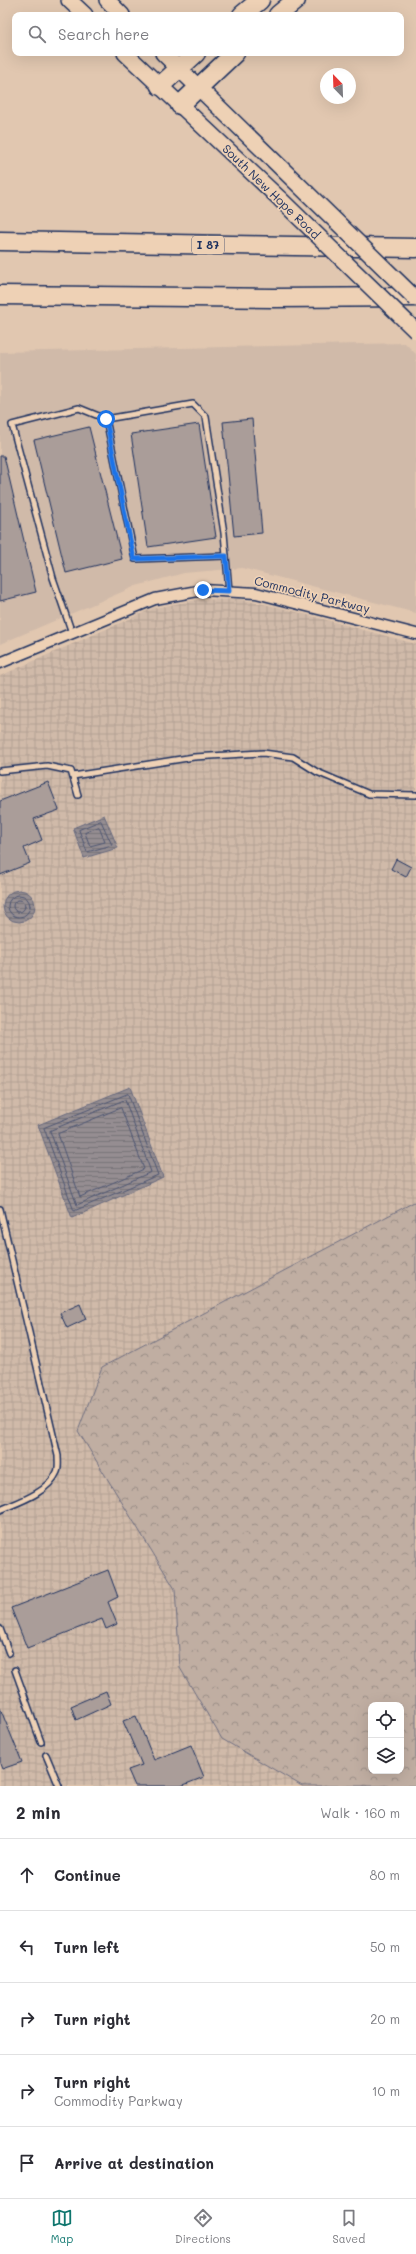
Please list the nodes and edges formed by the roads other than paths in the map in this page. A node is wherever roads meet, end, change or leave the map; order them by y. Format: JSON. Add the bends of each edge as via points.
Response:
{"nodes":[{"id":1,"x":69,"y":0,"type":"edge"},
{"id":2,"x":107,"y":0,"type":"edge"},
{"id":3,"x":260,"y":0,"type":"edge"},
{"id":4,"x":296,"y":0,"type":"edge"},
{"id":5,"x":82,"y":12,"type":"edge"},
{"id":6,"x":119,"y":12,"type":"edge"},
{"id":7,"x":246,"y":12,"type":"edge"},
{"id":8,"x":282,"y":12,"type":"edge"},
{"id":9,"x":128,"y":56,"type":"edge"},
{"id":10,"x":166,"y":56,"type":"edge"},
{"id":11,"x":192,"y":56,"type":"edge"},
{"id":12,"x":233,"y":56,"type":"edge"},
{"id":13,"x":178,"y":68,"type":"junction"},
{"id":14,"x":160,"y":86,"type":"junction"},
{"id":15,"x":200,"y":87,"type":"junction"},
{"id":16,"x":180,"y":105,"type":"junction"},
{"id":17,"x":0,"y":241,"type":"edge"},
{"id":18,"x":416,"y":241,"type":"edge"},
{"id":19,"x":392,"y":248,"type":"junction"},
{"id":20,"x":416,"y":248,"type":"edge"},
{"id":21,"x":0,"y":295,"type":"edge"},
{"id":22,"x":416,"y":298,"type":"edge"},
{"id":23,"x":416,"y":331,"type":"edge"},
{"id":24,"x":106,"y":419,"type":"junction"},
{"id":25,"x":226,"y":556,"type":"junction"},
{"id":26,"x":229,"y":591,"type":"junction"},
{"id":27,"x":72,"y":633,"type":"junction"},
{"id":28,"x":415,"y":634,"type":"edge"},
{"id":29,"x":0,"y":663,"type":"edge"},
{"id":30,"x":0,"y":771,"type":"edge"},
{"id":31,"x":73,"y":776,"type":"junction"},
{"id":32,"x":78,"y":795,"type":"dead end"},
{"id":33,"x":416,"y":795,"type":"edge"},
{"id":34,"x":0,"y":1209,"type":"edge"},
{"id":35,"x":0,"y":1510,"type":"edge"},
{"id":36,"x":0,"y":1629,"type":"edge"},
{"id":37,"x":9,"y":1653,"type":"dead end"},
{"id":38,"x":15,"y":1670,"type":"dead end"},
{"id":39,"x":41,"y":1742,"type":"dead end"},
{"id":40,"x":46,"y":1755,"type":"dead end"},
{"id":41,"x":59,"y":1786,"type":"edge"}],
"edges":[{"from":1,"to":5,"type":"main road"},
{"from":2,"to":6,"type":"main road"},
{"from":3,"to":7,"type":"highway"},
{"from":4,"to":8,"type":"highway"},
{"from":9,"to":14,"type":"main road","name":"South New Hope Road"},
{"from":10,"to":13,"type":"main road","name":"South New Hope Road"},
{"from":11,"to":13,"type":"highway"},
{"from":12,"to":15,"type":"highway"},
{"from":13,"to":14,"type":"highway"},
{"from":13,"to":15,"type":"main road","name":"South New Hope Road"},
{"from":14,"to":16,"type":"main road","name":"South New Hope Road"},
{"from":15,"to":16,"type":"highway"},
{"from":15,"to":22,"type":"main road","name":"South New Hope Road","bridge":true},
{"from":16,"to":23,"type":"main road","name":"South New Hope Road","bridge":true},
{"from":17,"to":19,"type":"highway","number":"I 87"},
{"from":18,"to":19,"type":"highway"},
{"from":19,"to":20,"type":"highway","number":"I 87"},
{"from":21,"to":22,"type":"highway"},
{"from":24,"to":25,"type":"lane","via":[[134,559]]},
{"from":24,"to":25,"type":"lane","via":[[193,404],[206,417]]},
{"from":24,"to":27,"type":"lane","via":[[79,408],[12,425],[53,578]]},
{"from":25,"to":26,"type":"lane"},
{"from":26,"to":27,"type":"street","name":"Commodity Parkway","via":[[203,590],[155,599]]},
{"from":26,"to":28,"type":"street","name":"Commodity Parkway","via":[[256,593]]},
{"from":27,"to":29,"type":"street","name":"Commodity Parkway"},
{"from":30,"to":31,"type":"lane","via":[[47,766],[71,771]]},
{"from":31,"to":32,"type":"lane"},
{"from":31,"to":33,"type":"lane","via":[[194,757],[263,753],[293,757],[317,772],[369,794]]},
{"from":34,"to":35,"type":"lane","via":[[58,1456],[57,1472],[45,1487],[28,1498]]},
{"from":36,"to":37,"type":"lane"},
{"from":38,"to":39,"type":"lane"},
{"from":40,"to":41,"type":"lane"}]}
